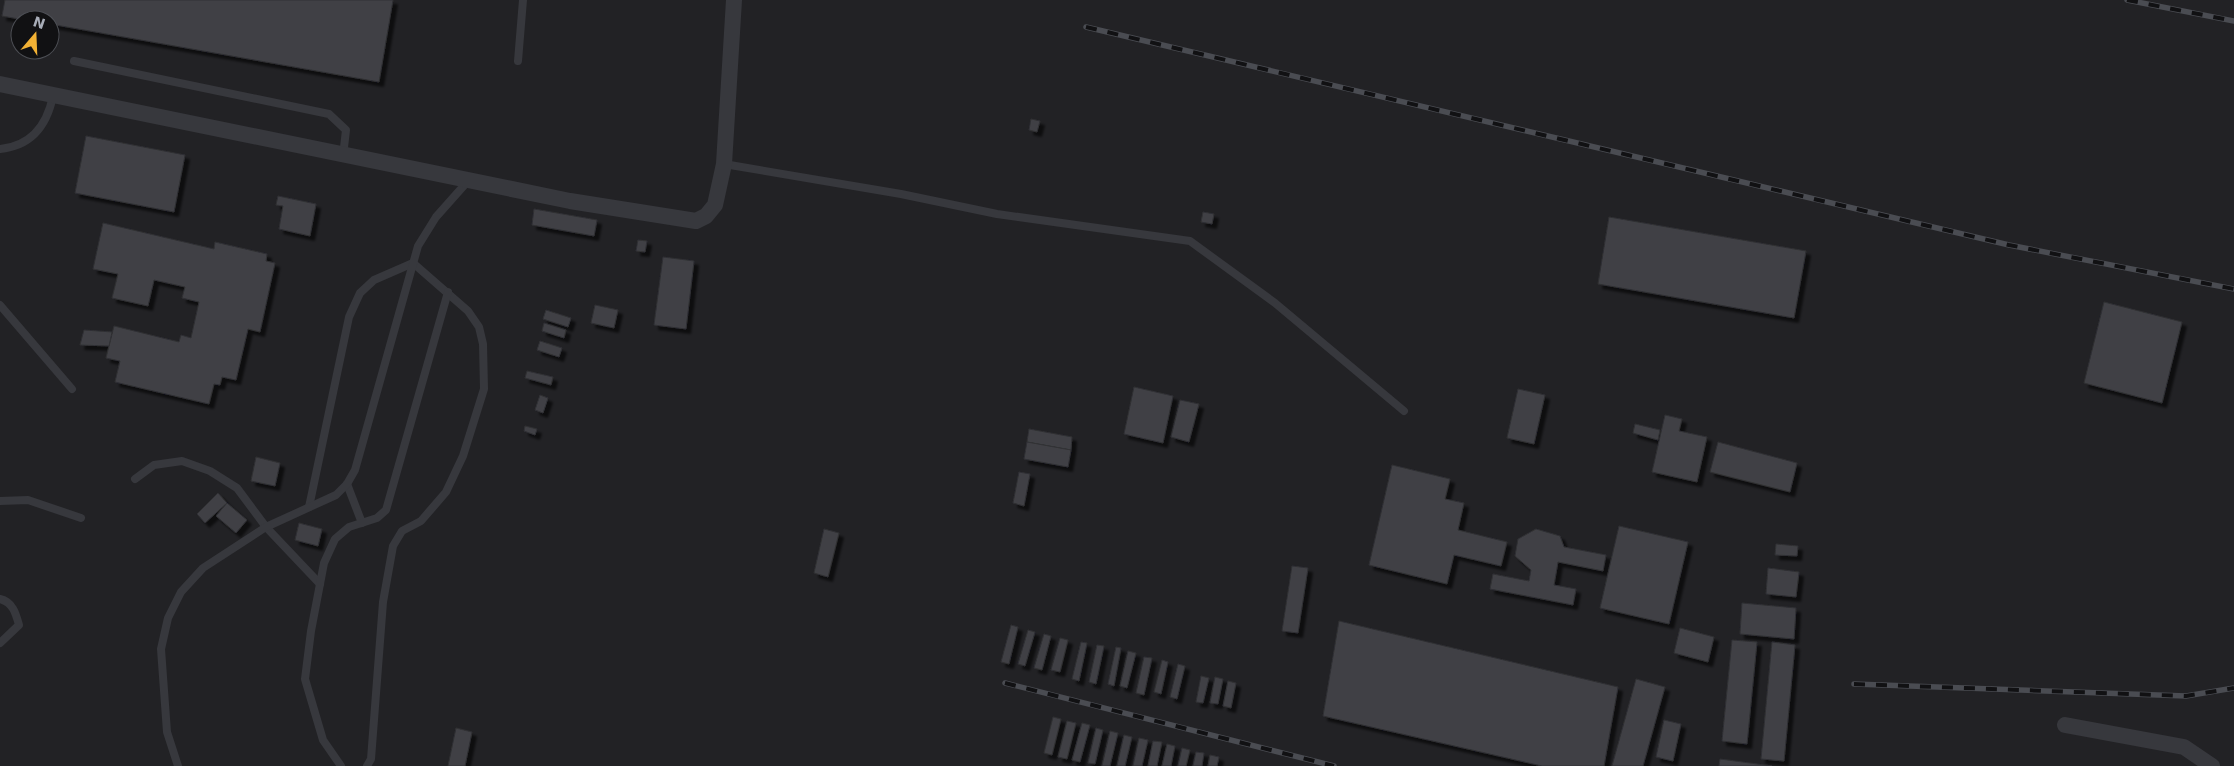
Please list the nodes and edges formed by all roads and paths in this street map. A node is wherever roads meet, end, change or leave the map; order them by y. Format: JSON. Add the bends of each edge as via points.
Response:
{"nodes":[{"id":1,"x":523,"y":0,"type":"edge"},
{"id":2,"x":734,"y":0,"type":"edge"},
{"id":3,"x":74,"y":61,"type":"dead end"},
{"id":4,"x":518,"y":61,"type":"dead end"},
{"id":5,"x":0,"y":84,"type":"edge"},
{"id":6,"x":53,"y":96,"type":"junction"},
{"id":7,"x":0,"y":149,"type":"edge"},
{"id":8,"x":343,"y":156,"type":"junction"},
{"id":9,"x":724,"y":164,"type":"junction"},
{"id":10,"x":469,"y":180,"type":"junction"},
{"id":11,"x":413,"y":263,"type":"junction"},
{"id":12,"x":448,"y":292,"type":"junction"},
{"id":13,"x":0,"y":304,"type":"edge"},
{"id":14,"x":72,"y":389,"type":"dead end"},
{"id":15,"x":1404,"y":412,"type":"dead end"},
{"id":16,"x":135,"y":479,"type":"dead end"},
{"id":17,"x":347,"y":484,"type":"junction"},
{"id":18,"x":0,"y":501,"type":"edge"},
{"id":19,"x":310,"y":507,"type":"junction"},
{"id":20,"x":80,"y":518,"type":"dead end"},
{"id":21,"x":362,"y":523,"type":"junction"},
{"id":22,"x":266,"y":527,"type":"junction"},
{"id":23,"x":320,"y":584,"type":"junction"},
{"id":24,"x":0,"y":599,"type":"edge"},
{"id":25,"x":0,"y":643,"type":"edge"},
{"id":26,"x":2066,"y":725,"type":"dead end"},
{"id":27,"x":178,"y":766,"type":"edge"},
{"id":28,"x":340,"y":766,"type":"edge"},
{"id":29,"x":367,"y":766,"type":"edge"},
{"id":30,"x":2212,"y":766,"type":"edge"}],
"edges":[{"from":1,"to":4,"type":"lane"},
{"from":2,"to":9,"type":"street"},
{"from":3,"to":8,"type":"lane","via":[[329,114],[346,130]]},
{"from":5,"to":6,"type":"street"},
{"from":6,"to":7,"type":"lane","via":[[43,125],[32,138]]},
{"from":6,"to":8,"type":"street"},
{"from":8,"to":10,"type":"street"},
{"from":9,"to":10,"type":"street","via":[[715,205],[706,216],[696,220],[570,201]]},
{"from":9,"to":15,"type":"lane","via":[[997,214],[1190,241],[1276,304]]},
{"from":10,"to":11,"type":"lane","via":[[428,228]]},
{"from":11,"to":12,"type":"lane"},
{"from":11,"to":17,"type":"lane","via":[[355,470]]},
{"from":11,"to":19,"type":"lane","via":[[374,280],[360,293],[349,317]]},
{"from":12,"to":21,"type":"lane","via":[[386,510],[378,518]]},
{"from":12,"to":29,"type":"lane","via":[[479,327],[483,344],[484,388],[463,456],[446,492],[421,521],[402,532],[393,546],[383,602],[371,759]]},
{"from":13,"to":14,"type":"lane"},
{"from":16,"to":22,"type":"lane","via":[[154,465],[182,461],[210,471],[237,488]]},
{"from":17,"to":19,"type":"lane","via":[[336,495]]},
{"from":17,"to":21,"type":"lane"},
{"from":18,"to":20,"type":"lane","via":[[28,500]]},
{"from":19,"to":22,"type":"lane"},
{"from":21,"to":23,"type":"lane","via":[[349,527],[335,539],[324,563]]},
{"from":22,"to":23,"type":"lane"},
{"from":22,"to":27,"type":"lane","via":[[203,568],[181,592],[168,618],[161,658],[167,732]]},
{"from":23,"to":28,"type":"lane","via":[[305,679],[323,740]]},
{"from":24,"to":25,"type":"lane","via":[[15,610],[19,626]]},
{"from":26,"to":30,"type":"street","via":[[2184,748]]}]}
